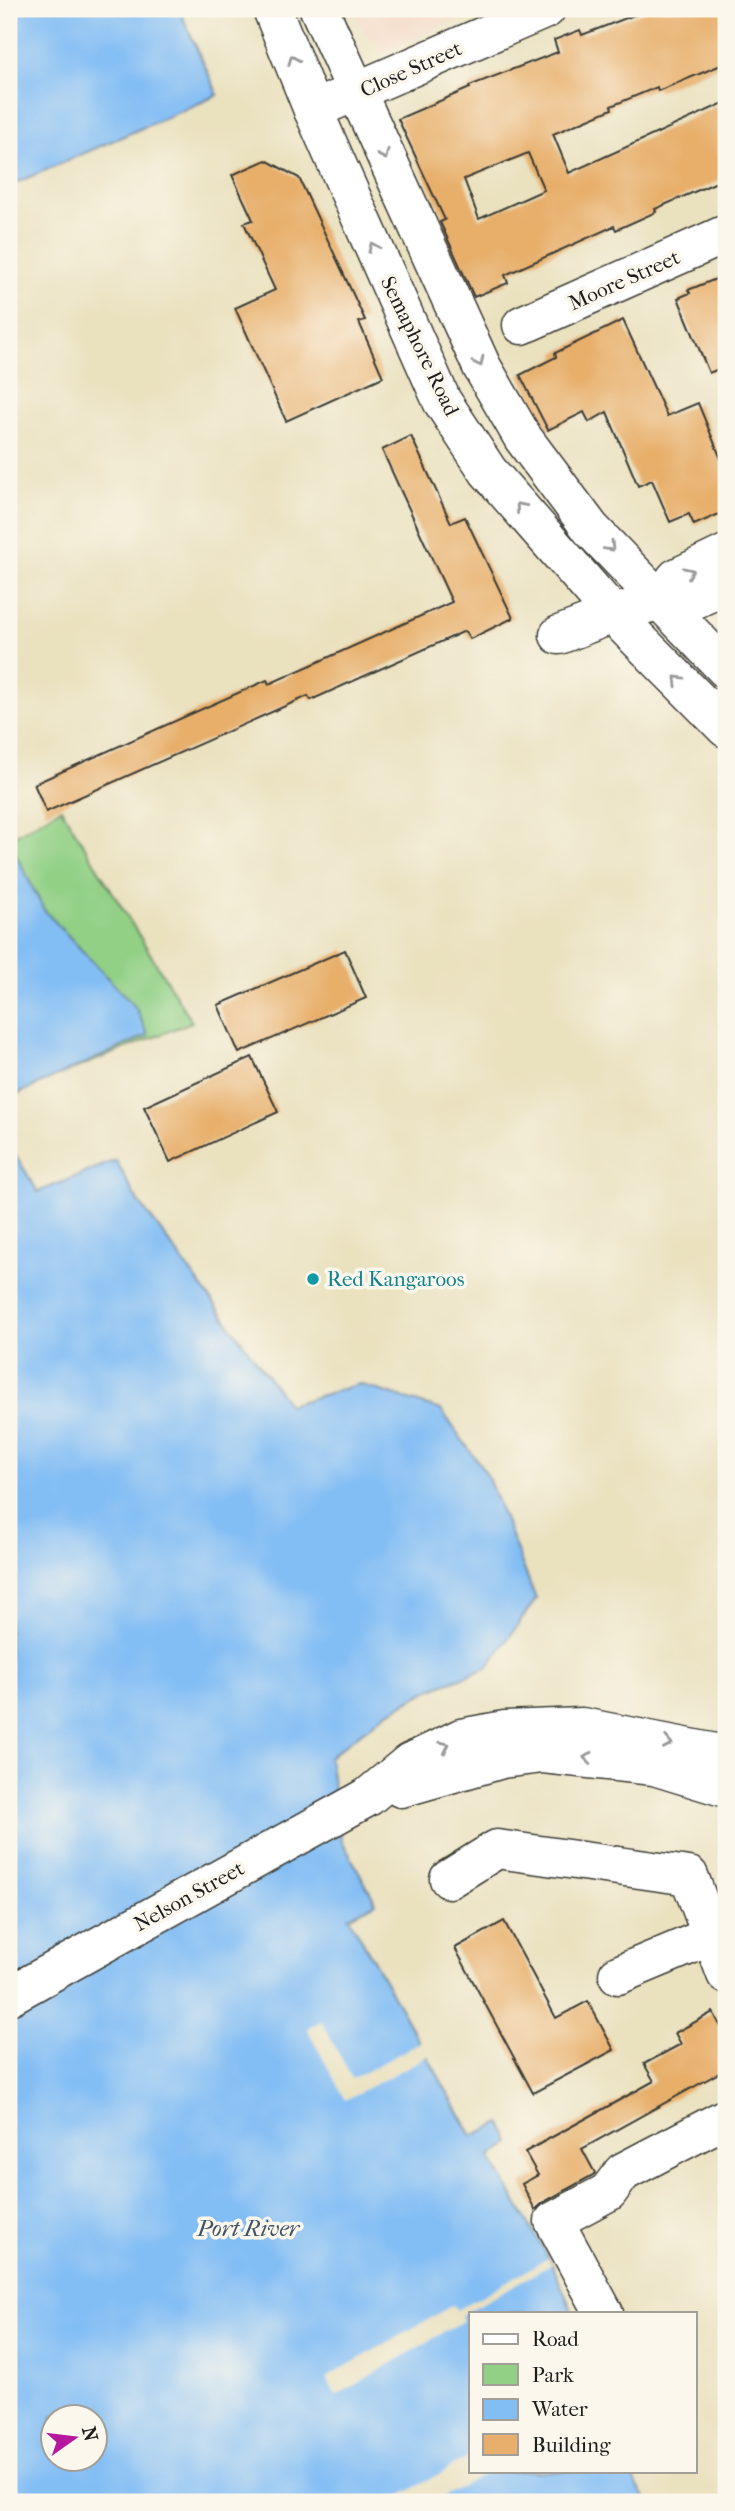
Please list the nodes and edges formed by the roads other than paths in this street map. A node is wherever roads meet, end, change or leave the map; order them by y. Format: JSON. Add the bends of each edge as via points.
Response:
{"nodes":[{"id":1,"x":272,"y":9,"type":"edge"},
{"id":2,"x":318,"y":9,"type":"edge"},
{"id":3,"x":545,"y":9,"type":"edge"},
{"id":4,"x":356,"y":93,"type":"junction"},
{"id":5,"x":313,"y":110,"type":"junction"},
{"id":6,"x":726,"y":234,"type":"edge"},
{"id":7,"x":522,"y":325,"type":"dead end"},
{"id":8,"x":726,"y":554,"type":"edge"},
{"id":9,"x":726,"y":585,"type":"edge"},
{"id":10,"x":661,"y":600,"type":"junction"},
{"id":11,"x":613,"y":614,"type":"junction"},
{"id":12,"x":559,"y":635,"type":"dead end"},
{"id":13,"x":726,"y":669,"type":"edge"},
{"id":14,"x":726,"y":728,"type":"edge"},
{"id":15,"x":726,"y":1755,"type":"edge"},
{"id":16,"x":726,"y":1787,"type":"edge"},
{"id":17,"x":368,"y":1797,"type":"junction"},
{"id":18,"x":449,"y":1879,"type":"dead end"},
{"id":19,"x":711,"y":1936,"type":"junction"},
{"id":20,"x":726,"y":1972,"type":"edge"},
{"id":21,"x":618,"y":1975,"type":"dead end"},
{"id":22,"x":9,"y":1996,"type":"edge"},
{"id":23,"x":726,"y":2118,"type":"edge"},
{"id":24,"x":603,"y":2312,"type":"edge"}],
"edges":[{"from":5,"to":1,"type":"main road","name":"Semaphore Road","one_way":true},
{"from":2,"to":4,"type":"main road"},
{"from":3,"to":4,"type":"main road","name":"Close Street"},
{"from":4,"to":5,"type":"main road","name":"Close Street"},
{"from":4,"to":10,"type":"main road","one_way":true,"via":[[482,368],[523,438],[591,528]]},
{"from":11,"to":5,"type":"main road","name":"Semaphore Road","one_way":true,"via":[[488,471],[442,401]]},
{"from":6,"to":7,"type":"main road","name":"Moore Street"},
{"from":10,"to":8,"type":"main road","one_way":true,"via":[[676,578]]},
{"from":9,"to":10,"type":"main road","via":[[687,603]]},
{"from":10,"to":11,"type":"main road"},
{"from":10,"to":13,"type":"main road"},
{"from":11,"to":12,"type":"main road"},
{"from":14,"to":11,"type":"main road","name":"Semaphore Road","one_way":true},
{"from":17,"to":15,"type":"main road","name":"Nelson Street","one_way":true,"via":[[409,1763],[461,1738],[505,1730],[582,1727]]},
{"from":16,"to":17,"type":"main road","name":"Nelson Street","one_way":true,"via":[[654,1766],[543,1754],[502,1759]]},
{"from":17,"to":22,"type":"main road","name":"Nelson Street"},
{"from":18,"to":19,"type":"main road","via":[[497,1849],[689,1876]]},
{"from":19,"to":20,"type":"main road"},
{"from":19,"to":21,"type":"main road"},
{"from":23,"to":24,"type":"main road","via":[[623,2172],[607,2192],[554,2221]]}]}
